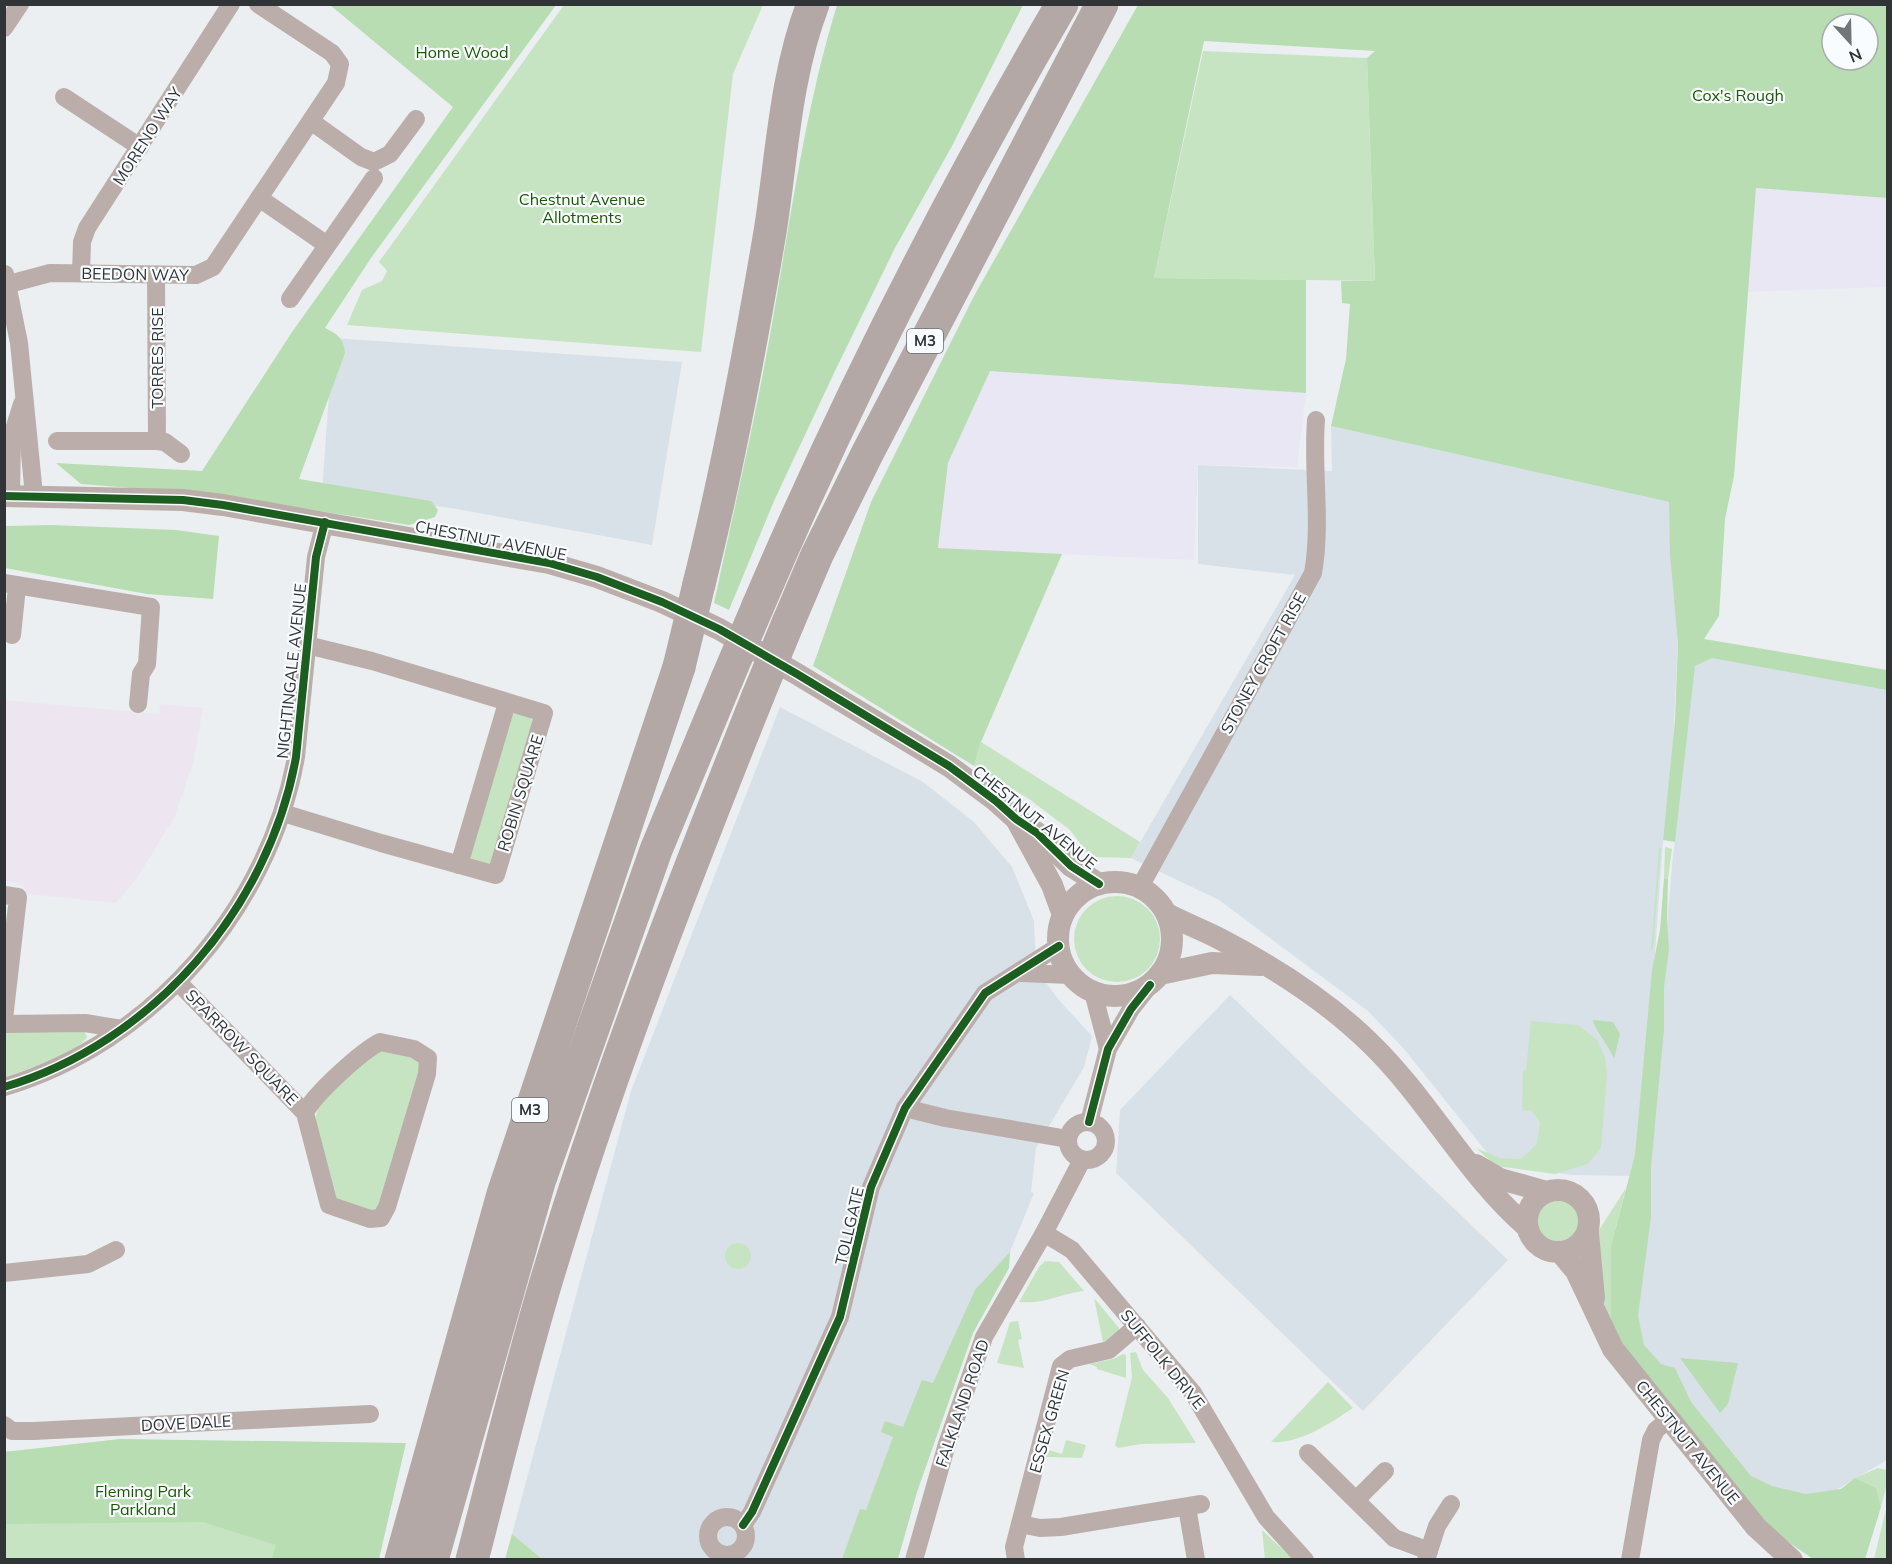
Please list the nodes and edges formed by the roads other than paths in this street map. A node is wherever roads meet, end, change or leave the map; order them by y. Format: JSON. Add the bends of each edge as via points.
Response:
{"nodes":[{"id":1,"x":20,"y":4,"type":"edge"},
{"id":2,"x":231,"y":4,"type":"edge"},
{"id":3,"x":258,"y":4,"type":"edge"},
{"id":4,"x":813,"y":4,"type":"edge"},
{"id":5,"x":1062,"y":4,"type":"edge"},
{"id":6,"x":1102,"y":4,"type":"edge"},
{"id":7,"x":1116,"y":4,"type":"edge"},
{"id":8,"x":4,"y":28,"type":"edge"},
{"id":9,"x":1069,"y":63,"type":"junction"},
{"id":10,"x":64,"y":97,"type":"dead end"},
{"id":11,"x":416,"y":119,"type":"dead end"},
{"id":12,"x":312,"y":122,"type":"junction"},
{"id":13,"x":140,"y":147,"type":"junction"},
{"id":14,"x":374,"y":178,"type":"dead end"},
{"id":15,"x":259,"y":198,"type":"junction"},
{"id":16,"x":327,"y":244,"type":"junction"},
{"id":17,"x":81,"y":273,"type":"junction"},
{"id":18,"x":156,"y":275,"type":"junction"},
{"id":19,"x":7,"y":278,"type":"edge"},
{"id":20,"x":290,"y":299,"type":"dead end"},
{"id":21,"x":23,"y":399,"type":"junction"},
{"id":22,"x":1316,"y":420,"type":"dead end"},
{"id":23,"x":57,"y":441,"type":"dead end"},
{"id":24,"x":157,"y":441,"type":"junction"},
{"id":25,"x":181,"y":454,"type":"dead end"},
{"id":26,"x":34,"y":495,"type":"junction"},
{"id":27,"x":8,"y":496,"type":"edge"},
{"id":28,"x":326,"y":522,"type":"junction"},
{"id":29,"x":11,"y":585,"type":"edge"},
{"id":30,"x":12,"y":635,"type":"dead end"},
{"id":31,"x":307,"y":645,"type":"junction"},
{"id":32,"x":507,"y":703,"type":"junction"},
{"id":33,"x":138,"y":704,"type":"dead end"},
{"id":34,"x":283,"y":813,"type":"junction"},
{"id":35,"x":1016,"y":819,"type":"junction"},
{"id":36,"x":459,"y":865,"type":"junction"},
{"id":37,"x":1099,"y":884,"type":"junction"},
{"id":38,"x":1140,"y":887,"type":"junction"},
{"id":39,"x":4,"y":895,"type":"edge"},
{"id":40,"x":1167,"y":914,"type":"junction"},
{"id":41,"x":1063,"y":915,"type":"junction"},
{"id":42,"x":1059,"y":946,"type":"junction"},
{"id":43,"x":1266,"y":966,"type":"junction"},
{"id":44,"x":1020,"y":973,"type":"junction"},
{"id":45,"x":1071,"y":975,"type":"junction"},
{"id":46,"x":1155,"y":979,"type":"junction"},
{"id":47,"x":178,"y":982,"type":"junction"},
{"id":48,"x":1093,"y":992,"type":"junction"},
{"id":49,"x":4,"y":1021,"type":"edge"},
{"id":50,"x":122,"y":1029,"type":"junction"},
{"id":51,"x":1108,"y":1048,"type":"junction"},
{"id":52,"x":4,"y":1087,"type":"edge"},
{"id":53,"x":905,"y":1107,"type":"junction"},
{"id":54,"x":305,"y":1113,"type":"junction"},
{"id":55,"x":1089,"y":1122,"type":"junction"},
{"id":56,"x":1068,"y":1139,"type":"junction"},
{"id":57,"x":1082,"y":1160,"type":"junction"},
{"id":58,"x":1470,"y":1162,"type":"junction"},
{"id":59,"x":1547,"y":1192,"type":"junction"},
{"id":60,"x":1527,"y":1227,"type":"junction"},
{"id":61,"x":1044,"y":1233,"type":"junction"},
{"id":62,"x":1587,"y":1233,"type":"junction"},
{"id":63,"x":116,"y":1250,"type":"dead end"},
{"id":64,"x":1561,"y":1253,"type":"junction"},
{"id":65,"x":4,"y":1273,"type":"edge"},
{"id":66,"x":1595,"y":1314,"type":"junction"},
{"id":67,"x":1137,"y":1326,"type":"junction"},
{"id":68,"x":370,"y":1414,"type":"dead end"},
{"id":69,"x":1668,"y":1419,"type":"junction"},
{"id":70,"x":4,"y":1425,"type":"edge"},
{"id":71,"x":1308,"y":1453,"type":"dead end"},
{"id":72,"x":1385,"y":1470,"type":"dead end"},
{"id":73,"x":1356,"y":1500,"type":"junction"},
{"id":74,"x":1450,"y":1504,"type":"dead end"},
{"id":75,"x":1020,"y":1524,"type":"junction"},
{"id":76,"x":743,"y":1525,"type":"dead end"},
{"id":77,"x":1428,"y":1555,"type":"edge"},
{"id":78,"x":401,"y":1560,"type":"edge"},
{"id":79,"x":432,"y":1560,"type":"edge"},
{"id":80,"x":472,"y":1560,"type":"edge"},
{"id":81,"x":914,"y":1560,"type":"edge"},
{"id":82,"x":1016,"y":1560,"type":"edge"},
{"id":83,"x":1196,"y":1560,"type":"edge"},
{"id":84,"x":1305,"y":1560,"type":"edge"},
{"id":85,"x":1630,"y":1560,"type":"edge"},
{"id":86,"x":1792,"y":1560,"type":"edge"}],
"edges":[{"from":1,"to":8,"type":"street"},
{"from":2,"to":13,"type":"street","name":"MORENO WAY"},
{"from":3,"to":12,"type":"street","name":"BEEDON WAY","via":[[326,49],[340,64],[339,78]]},
{"from":4,"to":78,"type":"highway","number":"M3","bridge":true,"via":[[788,100],[770,230],[723,487],[679,667],[503,1194]]},
{"from":5,"to":79,"type":"highway","number":"M3","bridge":true,"via":[[931,242],[786,540],[656,850],[539,1182]]},
{"from":6,"to":9,"type":"highway","number":"M3"},
{"from":7,"to":9,"type":"highway","number":"M3"},
{"from":9,"to":80,"type":"highway","number":"M3","bridge":true,"via":[[817,555],[758,696],[658,948],[608,1090],[548,1273]]},
{"from":10,"to":13,"type":"street"},
{"from":11,"to":12,"type":"street","via":[[390,154],[374,162]]},
{"from":12,"to":15,"type":"street","name":"BEEDON WAY"},
{"from":13,"to":17,"type":"street","name":"MORENO WAY","via":[[87,228],[82,242]]},
{"from":14,"to":16,"type":"street"},
{"from":15,"to":16,"type":"street"},
{"from":15,"to":18,"type":"street","name":"BEEDON WAY","via":[[208,271],[196,275]]},
{"from":16,"to":20,"type":"street"},
{"from":17,"to":18,"type":"street","name":"BEEDON WAY"},
{"from":17,"to":19,"type":"street","name":"BEEDON WAY"},
{"from":18,"to":24,"type":"street","name":"TORRES RISE"},
{"from":19,"to":21,"type":"street","via":[[20,351]]},
{"from":21,"to":26,"type":"street"},
{"from":21,"to":27,"type":"street","via":[[12,436]]},
{"from":22,"to":38,"type":"street","name":"STONEY CROFT RISE","via":[[1317,523],[1313,573]]},
{"from":23,"to":24,"type":"street"},
{"from":24,"to":25,"type":"street"},
{"from":26,"to":27,"type":"street","name":"CHESTNUT AVENUE"},
{"from":26,"to":28,"type":"street","name":"CHESTNUT AVENUE","via":[[183,500]]},
{"from":28,"to":31,"type":"street","name":"NIGHTINGALE AVENUE","via":[[316,557]]},
{"from":28,"to":35,"type":"street","name":"CHESTNUT AVENUE","via":[[549,563],[662,602],[719,629],[911,742],[949,766]]},
{"from":29,"to":30,"type":"street"},
{"from":29,"to":33,"type":"street","via":[[151,607],[147,664],[141,674]]},
{"from":31,"to":32,"type":"street","name":"ROBIN SQUARE"},
{"from":31,"to":34,"type":"street","name":"NIGHTINGALE AVENUE","via":[[296,757]]},
{"from":32,"to":36,"type":"street"},
{"from":32,"to":36,"type":"street","name":"ROBIN SQUARE","via":[[544,713],[496,875]]},
{"from":34,"to":36,"type":"street","name":"ROBIN SQUARE"},
{"from":34,"to":47,"type":"street","name":"NIGHTINGALE AVENUE","via":[[257,874],[229,921]]},
{"from":35,"to":37,"type":"street","name":"CHESTNUT AVENUE","via":[[1071,866]]},
{"from":35,"to":41,"type":"street","name":"CHESTNUT AVENUE","via":[[1052,885]]},
{"from":37,"to":38,"type":"street","via":[[1113,882]]},
{"from":37,"to":41,"type":"street","via":[[1084,891]]},
{"from":38,"to":40,"type":"street"},
{"from":39,"to":49,"type":"street","via":[[18,897]]},
{"from":40,"to":43,"type":"street"},
{"from":40,"to":46,"type":"street","via":[[1172,945],[1168,960]]},
{"from":41,"to":42,"type":"street"},
{"from":42,"to":44,"type":"street","name":"TOLLGATE"},
{"from":42,"to":45,"type":"street"},
{"from":43,"to":46,"type":"street","via":[[1212,963]]},
{"from":43,"to":58,"type":"street","via":[[1311,993],[1372,1044]]},
{"from":44,"to":45,"type":"street"},
{"from":44,"to":53,"type":"street","name":"TOLLGATE","via":[[985,993]]},
{"from":45,"to":48,"type":"street"},
{"from":46,"to":48,"type":"street","via":[[1132,994]]},
{"from":46,"to":51,"type":"street"},
{"from":47,"to":50,"type":"street","name":"NIGHTINGALE AVENUE"},
{"from":47,"to":54,"type":"street","name":"SPARROW SQUARE"},
{"from":48,"to":51,"type":"street"},
{"from":49,"to":50,"type":"street","via":[[85,1023]]},
{"from":50,"to":52,"type":"street","name":"NIGHTINGALE AVENUE","via":[[51,1069]]},
{"from":51,"to":55,"type":"street"},
{"from":53,"to":56,"type":"street","via":[[945,1118]]},
{"from":53,"to":76,"type":"street","name":"TOLLGATE","via":[[871,1187],[840,1317]]},
{"from":54,"to":54,"type":"street","name":"SPARROW SQUARE","via":[[322,1092],[380,1042],[414,1049],[428,1058],[427,1074],[381,1218],[370,1219],[329,1205]]},
{"from":55,"to":56,"type":"street","via":[[1073,1128]]},
{"from":55,"to":57,"type":"street","via":[[1100,1127],[1106,1144],[1100,1156]]},
{"from":56,"to":57,"type":"street","via":[[1071,1152]]},
{"from":57,"to":61,"type":"street","name":"FALKLAND ROAD"},
{"from":58,"to":59,"type":"street","via":[[1500,1179]]},
{"from":58,"to":60,"type":"street","via":[[1506,1208]]},
{"from":59,"to":60,"type":"street","via":[[1531,1205]]},
{"from":59,"to":62,"type":"street","via":[[1566,1191],[1583,1202],[1590,1222]]},
{"from":60,"to":64,"type":"street","via":[[1535,1243]]},
{"from":61,"to":67,"type":"street","name":"SUFFOLK DRIVE","via":[[1072,1250]]},
{"from":61,"to":81,"type":"street","name":"FALKLAND ROAD","via":[[984,1337],[947,1444]]},
{"from":62,"to":64,"type":"street","via":[[1577,1247]]},
{"from":62,"to":66,"type":"street","name":"CHESTNUT AVENUE"},
{"from":63,"to":65,"type":"street","via":[[88,1264]]},
{"from":64,"to":66,"type":"street","name":"CHESTNUT AVENUE","via":[[1576,1271]]},
{"from":66,"to":69,"type":"street","name":"CHESTNUT AVENUE","via":[[1613,1349]]},
{"from":67,"to":75,"type":"street","name":"ESSEX GREEN","via":[[1109,1350],[1070,1359],[1061,1366]]},
{"from":67,"to":84,"type":"street","name":"SUFFOLK DRIVE","via":[[1193,1392],[1266,1517]]},
{"from":68,"to":70,"type":"street","name":"DOVE DALE","via":[[30,1431],[12,1431]]},
{"from":69,"to":85,"type":"street","via":[[1651,1440]]},
{"from":69,"to":86,"type":"street","name":"CHESTNUT AVENUE","via":[[1756,1527]]},
{"from":71,"to":73,"type":"street"},
{"from":72,"to":73,"type":"street"},
{"from":73,"to":77,"type":"street","via":[[1394,1538]]},
{"from":74,"to":77,"type":"street","via":[[1437,1526]]},
{"from":75,"to":82,"type":"street","name":"ESSEX GREEN","via":[[1014,1547]]},
{"from":75,"to":83,"type":"street","via":[[1061,1527],[1194,1506]]}]}
